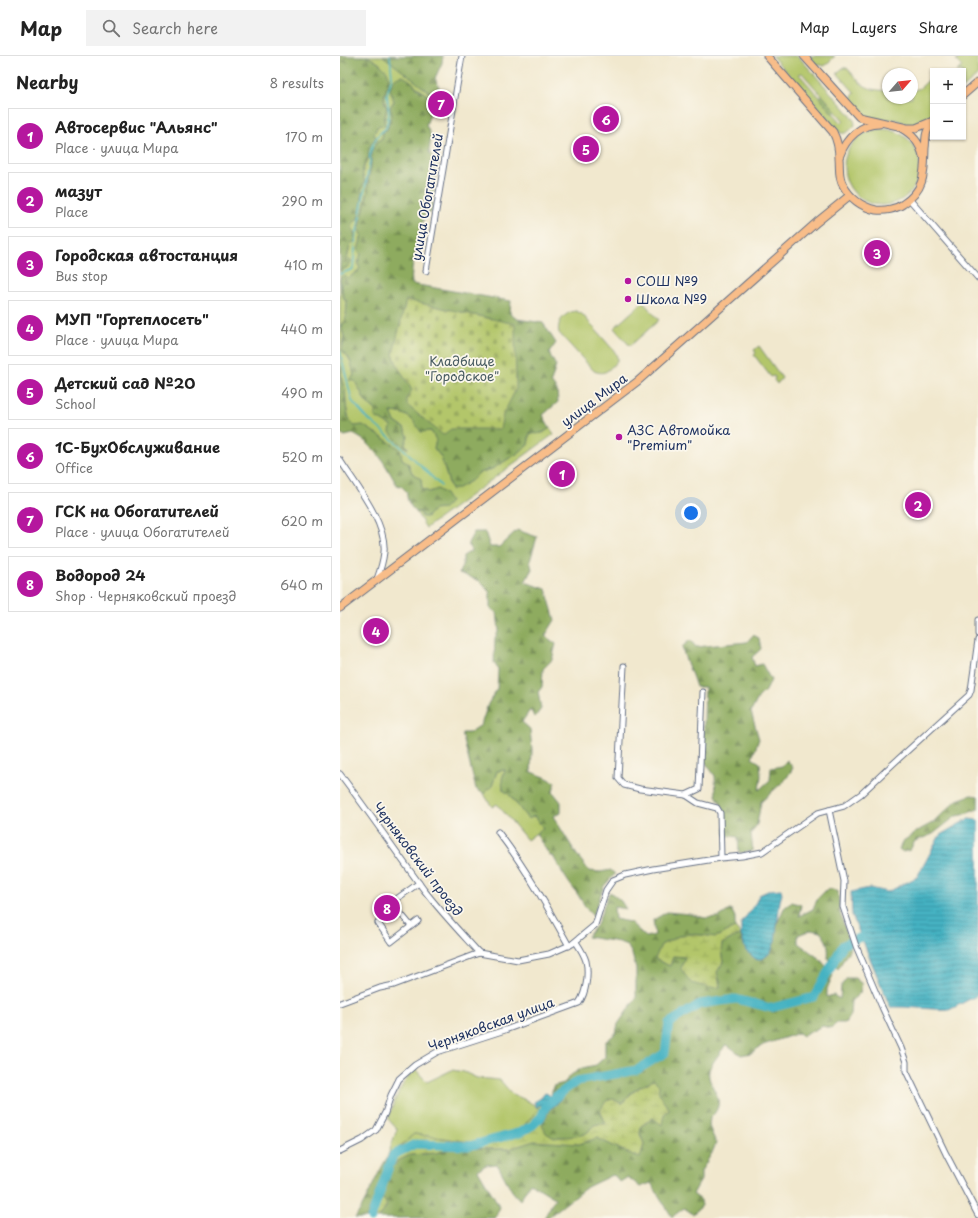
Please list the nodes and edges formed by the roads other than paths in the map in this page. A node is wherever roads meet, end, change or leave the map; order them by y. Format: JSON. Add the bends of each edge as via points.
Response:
{"nodes":[{"id":1,"x":462,"y":56,"type":"edge"},
{"id":2,"x":767,"y":56,"type":"edge"},
{"id":3,"x":804,"y":56,"type":"edge"},
{"id":4,"x":978,"y":82,"type":"edge"},
{"id":5,"x":966,"y":92,"type":"edge"},
{"id":6,"x":930,"y":122,"type":"edge"},
{"id":7,"x":888,"y":124,"type":"junction"},
{"id":8,"x":897,"y":126,"type":"junction"},
{"id":9,"x":930,"y":126,"type":"edge"},
{"id":10,"x":839,"y":158,"type":"junction"},
{"id":11,"x":925,"y":160,"type":"junction"},
{"id":12,"x":850,"y":196,"type":"junction"},
{"id":13,"x":910,"y":200,"type":"junction"},
{"id":14,"x":426,"y":271,"type":"dead end"},
{"id":15,"x":978,"y":278,"type":"edge"},
{"id":16,"x":340,"y":460,"type":"edge"},
{"id":17,"x":378,"y":579,"type":"junction"},
{"id":18,"x":340,"y":608,"type":"edge"},
{"id":19,"x":978,"y":620,"type":"edge"},
{"id":20,"x":978,"y":634,"type":"edge"},
{"id":21,"x":978,"y":640,"type":"edge"},
{"id":22,"x":624,"y":666,"type":"dead end"},
{"id":23,"x":704,"y":692,"type":"dead end"},
{"id":24,"x":340,"y":774,"type":"edge"},
{"id":25,"x":686,"y":795,"type":"junction"},
{"id":26,"x":830,"y":810,"type":"junction"},
{"id":27,"x":498,"y":832,"type":"dead end"},
{"id":28,"x":721,"y":858,"type":"junction"},
{"id":29,"x":419,"y":883,"type":"junction"},
{"id":30,"x":397,"y":909,"type":"junction"},
{"id":31,"x":418,"y":921,"type":"dead end"},
{"id":32,"x":411,"y":926,"type":"junction"},
{"id":33,"x":576,"y":942,"type":"junction"},
{"id":34,"x":569,"y":946,"type":"junction"},
{"id":35,"x":479,"y":953,"type":"junction"},
{"id":36,"x":340,"y":1003,"type":"edge"},
{"id":37,"x":340,"y":1151,"type":"edge"},
{"id":38,"x":978,"y":1215,"type":"edge"}],
"edges":[{"from":1,"to":14,"type":"street","name":"улица Обогатителей"},
{"from":2,"to":10,"type":"main road","via":[[833,132],[838,140]]},
{"from":3,"to":7,"type":"main road","via":[[859,117]]},
{"from":4,"to":5,"type":"main road"},
{"from":6,"to":8,"type":"main road","via":[[916,128]]},
{"from":7,"to":8,"type":"main road"},
{"from":7,"to":10,"type":"main road","via":[[872,125],[857,131],[849,139]]},
{"from":8,"to":11,"type":"main road","via":[[915,139]]},
{"from":9,"to":11,"type":"main road","via":[[927,132]]},
{"from":10,"to":12,"type":"main road","via":[[842,184]]},
{"from":11,"to":13,"type":"main road","via":[[924,178]]},
{"from":12,"to":13,"type":"main road","via":[[877,210],[888,210]]},
{"from":12,"to":17,"type":"main road","name":"улица Мира","via":[[817,222],[638,381]]},
{"from":13,"to":15,"type":"street"},
{"from":16,"to":17,"type":"street","via":[[379,524],[384,552]]},
{"from":17,"to":18,"type":"main road","name":"улица Мира"},
{"from":19,"to":20,"type":"street"},
{"from":21,"to":26,"type":"street","via":[[969,695],[861,794],[844,806]]},
{"from":22,"to":25,"type":"street","via":[[618,778],[624,785]]},
{"from":23,"to":25,"type":"street","via":[[699,789]]},
{"from":24,"to":29,"type":"street","name":"Черняковский проезд"},
{"from":25,"to":28,"type":"street","via":[[698,803],[717,808],[720,813]]},
{"from":26,"to":28,"type":"street","via":[[818,813],[762,852]]},
{"from":26,"to":38,"type":"street","via":[[844,881],[843,908],[856,946],[901,1048],[906,1071]]},
{"from":27,"to":34,"type":"street","via":[[554,917]]},
{"from":28,"to":33,"type":"street","via":[[625,875],[613,880],[606,890],[595,925]]},
{"from":29,"to":30,"type":"street","via":[[392,902]]},
{"from":29,"to":35,"type":"street","name":"Черняковский проезд"},
{"from":30,"to":32,"type":"street"},
{"from":30,"to":32,"type":"street","via":[[378,923],[391,942]]},
{"from":31,"to":32,"type":"street"},
{"from":33,"to":34,"type":"street"},
{"from":33,"to":37,"type":"street","name":"Черняковская улица","via":[[586,961],[587,976],[583,997],[579,1003],[437,1052],[415,1065],[399,1079],[376,1130]]},
{"from":34,"to":35,"type":"street","via":[[549,954],[518,960]]},
{"from":35,"to":36,"type":"street"}]}
